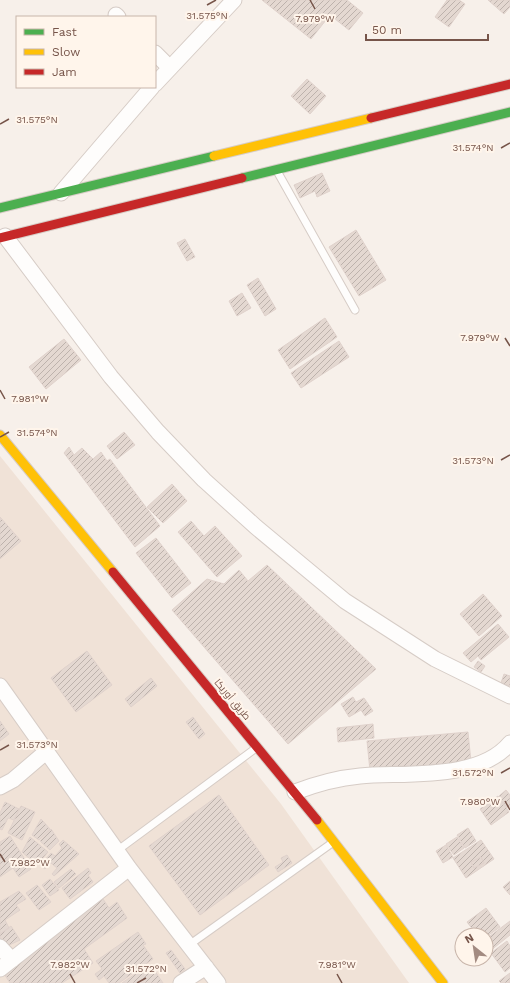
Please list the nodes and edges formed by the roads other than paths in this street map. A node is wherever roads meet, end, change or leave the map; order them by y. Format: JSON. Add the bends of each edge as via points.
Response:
{"nodes":[{"id":1,"x":234,"y":0,"type":"edge"},
{"id":2,"x":156,"y":55,"type":"edge"},
{"id":3,"x":169,"y":67,"type":"junction"},
{"id":4,"x":156,"y":83,"type":"edge"},
{"id":5,"x":510,"y":84,"type":"edge"},
{"id":6,"x":151,"y":88,"type":"edge"},
{"id":7,"x":510,"y":112,"type":"edge"},
{"id":8,"x":276,"y":169,"type":"junction"},
{"id":9,"x":61,"y":193,"type":"junction"},
{"id":10,"x":0,"y":208,"type":"edge"},
{"id":11,"x":3,"y":237,"type":"edge"},
{"id":12,"x":355,"y":310,"type":"dead end"},
{"id":13,"x":0,"y":435,"type":"edge"},
{"id":14,"x":0,"y":686,"type":"edge"},
{"id":15,"x":510,"y":696,"type":"edge"},
{"id":16,"x":510,"y":743,"type":"edge"},
{"id":17,"x":258,"y":747,"type":"junction"},
{"id":18,"x":47,"y":751,"type":"junction"},
{"id":19,"x":0,"y":786,"type":"edge"},
{"id":20,"x":295,"y":792,"type":"junction"},
{"id":21,"x":334,"y":842,"type":"junction"},
{"id":22,"x":118,"y":850,"type":"junction"},
{"id":23,"x":130,"y":868,"type":"junction"},
{"id":24,"x":189,"y":945,"type":"junction"},
{"id":25,"x":0,"y":947,"type":"edge"},
{"id":26,"x":6,"y":964,"type":"edge"},
{"id":27,"x":206,"y":967,"type":"junction"},
{"id":28,"x":181,"y":983,"type":"edge"},
{"id":29,"x":218,"y":983,"type":"edge"},
{"id":30,"x":443,"y":983,"type":"edge"}],
"edges":[{"from":1,"to":3,"type":"street"},
{"from":2,"to":3,"type":"street"},
{"from":3,"to":4,"type":"street"},
{"from":5,"to":9,"type":"street"},
{"from":6,"to":9,"type":"street"},
{"from":7,"to":8,"type":"street"},
{"from":8,"to":11,"type":"street"},
{"from":8,"to":12,"type":"lane"},
{"from":9,"to":10,"type":"street"},
{"from":11,"to":15,"type":"street","via":[[111,377],[204,480],[345,601],[435,659]]},
{"from":13,"to":17,"type":"street","name":"طريق أوريكا"},
{"from":14,"to":18,"type":"street"},
{"from":16,"to":20,"type":"street","via":[[493,758],[480,764],[436,772],[359,776],[318,783]]},
{"from":17,"to":20,"type":"street","name":"طريق أوريكا"},
{"from":17,"to":22,"type":"lane"},
{"from":18,"to":19,"type":"street","via":[[13,780]]},
{"from":18,"to":22,"type":"street"},
{"from":20,"to":21,"type":"street","name":"طريق أوريكا"},
{"from":21,"to":24,"type":"lane"},
{"from":21,"to":30,"type":"street","name":"طريق أوريكا"},
{"from":22,"to":23,"type":"street"},
{"from":23,"to":24,"type":"street"},
{"from":23,"to":26,"type":"street"},
{"from":24,"to":27,"type":"street"},
{"from":25,"to":26,"type":"street"},
{"from":27,"to":28,"type":"street"},
{"from":27,"to":29,"type":"street"}]}
